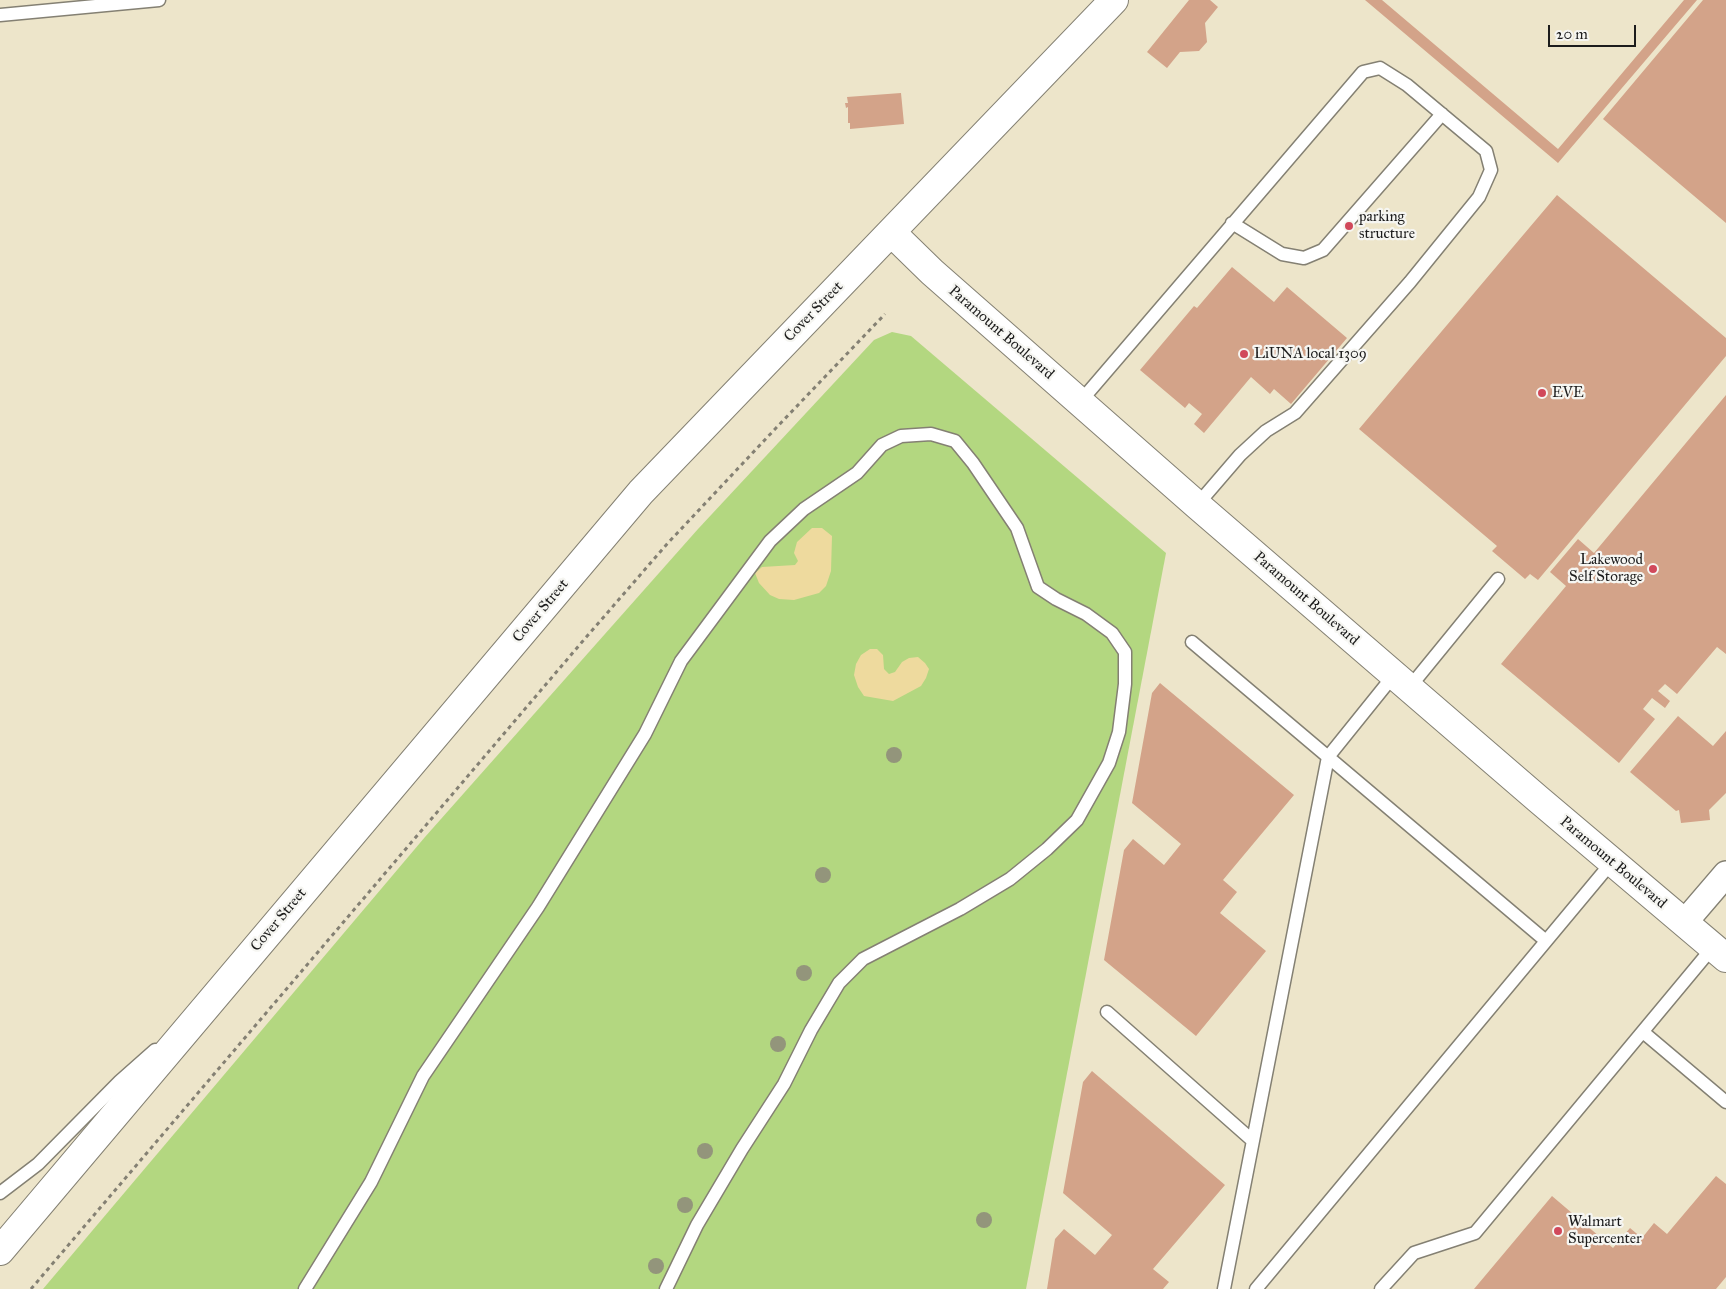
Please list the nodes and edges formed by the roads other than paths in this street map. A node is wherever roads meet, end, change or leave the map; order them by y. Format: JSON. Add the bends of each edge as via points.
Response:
{"nodes":[{"id":1,"x":159,"y":0,"type":"edge"},
{"id":2,"x":1114,"y":0,"type":"edge"},
{"id":3,"x":0,"y":15,"type":"edge"},
{"id":4,"x":1442,"y":114,"type":"junction"},
{"id":5,"x":1232,"y":223,"type":"junction"},
{"id":6,"x":892,"y":233,"type":"junction"},
{"id":7,"x":1080,"y":402,"type":"junction"},
{"id":8,"x":1198,"y":504,"type":"junction"},
{"id":9,"x":1498,"y":579,"type":"dead end"},
{"id":10,"x":1192,"y":642,"type":"dead end"},
{"id":11,"x":1402,"y":681,"type":"junction"},
{"id":12,"x":1328,"y":757,"type":"junction"},
{"id":13,"x":1612,"y":862,"type":"junction"},
{"id":14,"x":1726,"y":874,"type":"edge"},
{"id":15,"x":1684,"y":923,"type":"junction"},
{"id":16,"x":1546,"y":941,"type":"junction"},
{"id":17,"x":1720,"y":952,"type":"edge"},
{"id":18,"x":212,"y":1001,"type":"junction"},
{"id":19,"x":1107,"y":1012,"type":"dead end"},
{"id":20,"x":1643,"y":1032,"type":"junction"},
{"id":21,"x":1726,"y":1102,"type":"edge"},
{"id":22,"x":1253,"y":1140,"type":"junction"},
{"id":23,"x":0,"y":1193,"type":"edge"},
{"id":24,"x":0,"y":1251,"type":"edge"},
{"id":25,"x":305,"y":1289,"type":"edge"},
{"id":26,"x":666,"y":1289,"type":"edge"},
{"id":27,"x":1224,"y":1289,"type":"edge"},
{"id":28,"x":1256,"y":1289,"type":"edge"},
{"id":29,"x":1381,"y":1289,"type":"edge"}],
"edges":[{"from":1,"to":3,"type":"lane"},
{"from":2,"to":6,"type":"street","name":"Cover Street"},
{"from":4,"to":5,"type":"lane","via":[[1323,250],[1304,258],[1282,254]]},
{"from":4,"to":5,"type":"lane","via":[[1380,68],[1363,72]]},
{"from":4,"to":8,"type":"lane","via":[[1486,151],[1491,170],[1479,197],[1410,282],[1295,413],[1266,431],[1240,455]]},
{"from":5,"to":7,"type":"lane"},
{"from":6,"to":7,"type":"street","name":"Paramount Boulevard"},
{"from":6,"to":18,"type":"street","name":"Cover Street","via":[[641,492]]},
{"from":7,"to":8,"type":"street","name":"Paramount Boulevard"},
{"from":8,"to":11,"type":"street","name":"Paramount Boulevard"},
{"from":9,"to":11,"type":"lane"},
{"from":10,"to":12,"type":"lane"},
{"from":11,"to":12,"type":"lane"},
{"from":11,"to":13,"type":"street","name":"Paramount Boulevard"},
{"from":12,"to":16,"type":"lane"},
{"from":12,"to":22,"type":"lane"},
{"from":13,"to":15,"type":"street","name":"Paramount Boulevard"},
{"from":13,"to":16,"type":"lane"},
{"from":14,"to":15,"type":"street"},
{"from":15,"to":17,"type":"street","name":"Paramount Boulevard"},
{"from":16,"to":28,"type":"lane"},
{"from":17,"to":20,"type":"lane"},
{"from":18,"to":23,"type":"lane","via":[[120,1081],[38,1164]]},
{"from":18,"to":24,"type":"street","name":"Cover Street"},
{"from":19,"to":22,"type":"lane"},
{"from":20,"to":21,"type":"lane"},
{"from":20,"to":29,"type":"lane","via":[[1475,1233],[1414,1253]]},
{"from":22,"to":27,"type":"lane"},
{"from":25,"to":26,"type":"lane","via":[[371,1182],[423,1076],[538,907],[645,734],[681,661],[770,541],[804,509],[857,473],[882,445],[902,436],[931,434],[955,441],[1017,528],[1038,587],[1112,633],[1125,652],[1125,684],[1118,732],[1108,763],[1077,820],[1047,849],[1010,879],[960,909],[863,959],[839,983],[784,1084],[697,1225]]}]}
